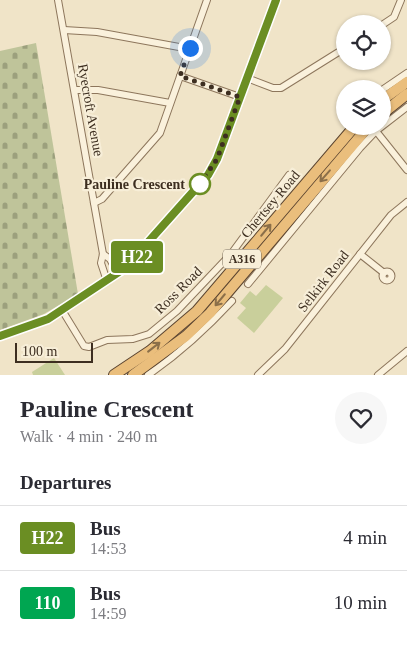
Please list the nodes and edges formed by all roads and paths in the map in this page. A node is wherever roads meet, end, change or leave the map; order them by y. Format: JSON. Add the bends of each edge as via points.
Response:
{"nodes":[{"id":1,"x":58,"y":0,"type":"edge"},
{"id":2,"x":207,"y":0,"type":"edge"},
{"id":3,"x":276,"y":0,"type":"edge"},
{"id":4,"x":401,"y":0,"type":"edge"},
{"id":5,"x":391,"y":19,"type":"edge"},
{"id":6,"x":64,"y":30,"type":"junction"},
{"id":7,"x":190,"y":48,"type":"junction"},
{"id":8,"x":336,"y":54,"type":"edge"},
{"id":9,"x":407,"y":73,"type":"edge"},
{"id":10,"x":180,"y":76,"type":"junction"},
{"id":11,"x":246,"y":78,"type":"junction"},
{"id":12,"x":407,"y":82,"type":"edge"},
{"id":13,"x":391,"y":84,"type":"edge"},
{"id":14,"x":75,"y":90,"type":"junction"},
{"id":15,"x":391,"y":94,"type":"edge"},
{"id":16,"x":407,"y":94,"type":"edge"},
{"id":17,"x":240,"y":97,"type":"junction"},
{"id":18,"x":170,"y":104,"type":"junction"},
{"id":19,"x":391,"y":107,"type":"edge"},
{"id":20,"x":407,"y":107,"type":"edge"},
{"id":21,"x":391,"y":117,"type":"edge"},
{"id":22,"x":347,"y":135,"type":"edge"},
{"id":23,"x":368,"y":135,"type":"edge"},
{"id":24,"x":369,"y":135,"type":"edge"},
{"id":25,"x":378,"y":135,"type":"edge"},
{"id":26,"x":407,"y":170,"type":"edge"},
{"id":27,"x":289,"y":175,"type":"dead end"},
{"id":28,"x":407,"y":202,"type":"edge"},
{"id":29,"x":94,"y":203,"type":"junction"},
{"id":30,"x":103,"y":254,"type":"junction"},
{"id":31,"x":360,"y":254,"type":"junction"},
{"id":32,"x":384,"y":273,"type":"dead end"},
{"id":33,"x":118,"y":274,"type":"junction"},
{"id":34,"x":107,"y":281,"type":"junction"},
{"id":35,"x":248,"y":284,"type":"dead end"},
{"id":36,"x":232,"y":301,"type":"dead end"},
{"id":37,"x":62,"y":310,"type":"junction"},
{"id":38,"x":0,"y":336,"type":"edge"},
{"id":39,"x":407,"y":350,"type":"edge"},
{"id":40,"x":114,"y":375,"type":"edge"},
{"id":41,"x":134,"y":375,"type":"edge"},
{"id":42,"x":148,"y":375,"type":"edge"},
{"id":43,"x":258,"y":375,"type":"edge"},
{"id":44,"x":378,"y":375,"type":"edge"}],
"edges":[{"from":1,"to":6,"type":"street","name":"Ryecroft Avenue"},
{"from":2,"to":7,"type":"street"},
{"from":3,"to":11,"type":"street"},
{"from":4,"to":5,"type":"street","via":[[399,10]]},
{"from":6,"to":7,"type":"street","via":[[97,32]]},
{"from":6,"to":14,"type":"street","name":"Ryecroft Avenue"},
{"from":7,"to":10,"type":"street"},
{"from":8,"to":11,"type":"street","via":[[281,88]]},
{"from":9,"to":13,"type":"street"},
{"from":10,"to":17,"type":"street"},
{"from":10,"to":18,"type":"street"},
{"from":11,"to":17,"type":"street"},
{"from":12,"to":15,"type":"highway"},
{"from":14,"to":18,"type":"street","via":[[98,90]]},
{"from":14,"to":29,"type":"street","name":"Ryecroft Avenue"},
{"from":16,"to":19,"type":"highway"},
{"from":17,"to":33,"type":"street","via":[[208,175]]},
{"from":18,"to":29,"type":"street","via":[[160,133],[102,200]]},
{"from":20,"to":21,"type":"street","name":"Chertsey Road"},
{"from":40,"to":22,"type":"highway","name":"Chertsey Road","number":"A316","one_way":true,"via":[[150,351],[197,311]]},
{"from":23,"to":41,"type":"highway","name":"Chertsey Road","number":"A316","one_way":true,"via":[[210,313],[186,336]]},
{"from":24,"to":35,"type":"street","name":"Chertsey Road"},
{"from":25,"to":26,"type":"street"},
{"from":27,"to":37,"type":"street","name":"Ross Road","via":[[231,254],[177,311],[150,334],[133,339],[107,340],[89,348],[84,346]]},
{"from":28,"to":31,"type":"street","name":"Selkirk Road","via":[[391,215]]},
{"from":29,"to":30,"type":"street","name":"Ryecroft Avenue"},
{"from":30,"to":33,"type":"street","name":"Ryecroft Avenue","via":[[110,258]]},
{"from":30,"to":34,"type":"street","name":"Ryecroft Avenue","via":[[101,263]]},
{"from":31,"to":32,"type":"street"},
{"from":31,"to":43,"type":"street","name":"Selkirk Road","via":[[285,349]]},
{"from":33,"to":34,"type":"street"},
{"from":34,"to":37,"type":"street"},
{"from":36,"to":42,"type":"street","via":[[195,339]]},
{"from":37,"to":38,"type":"street","via":[[40,322]]},
{"from":39,"to":44,"type":"street"}]}
